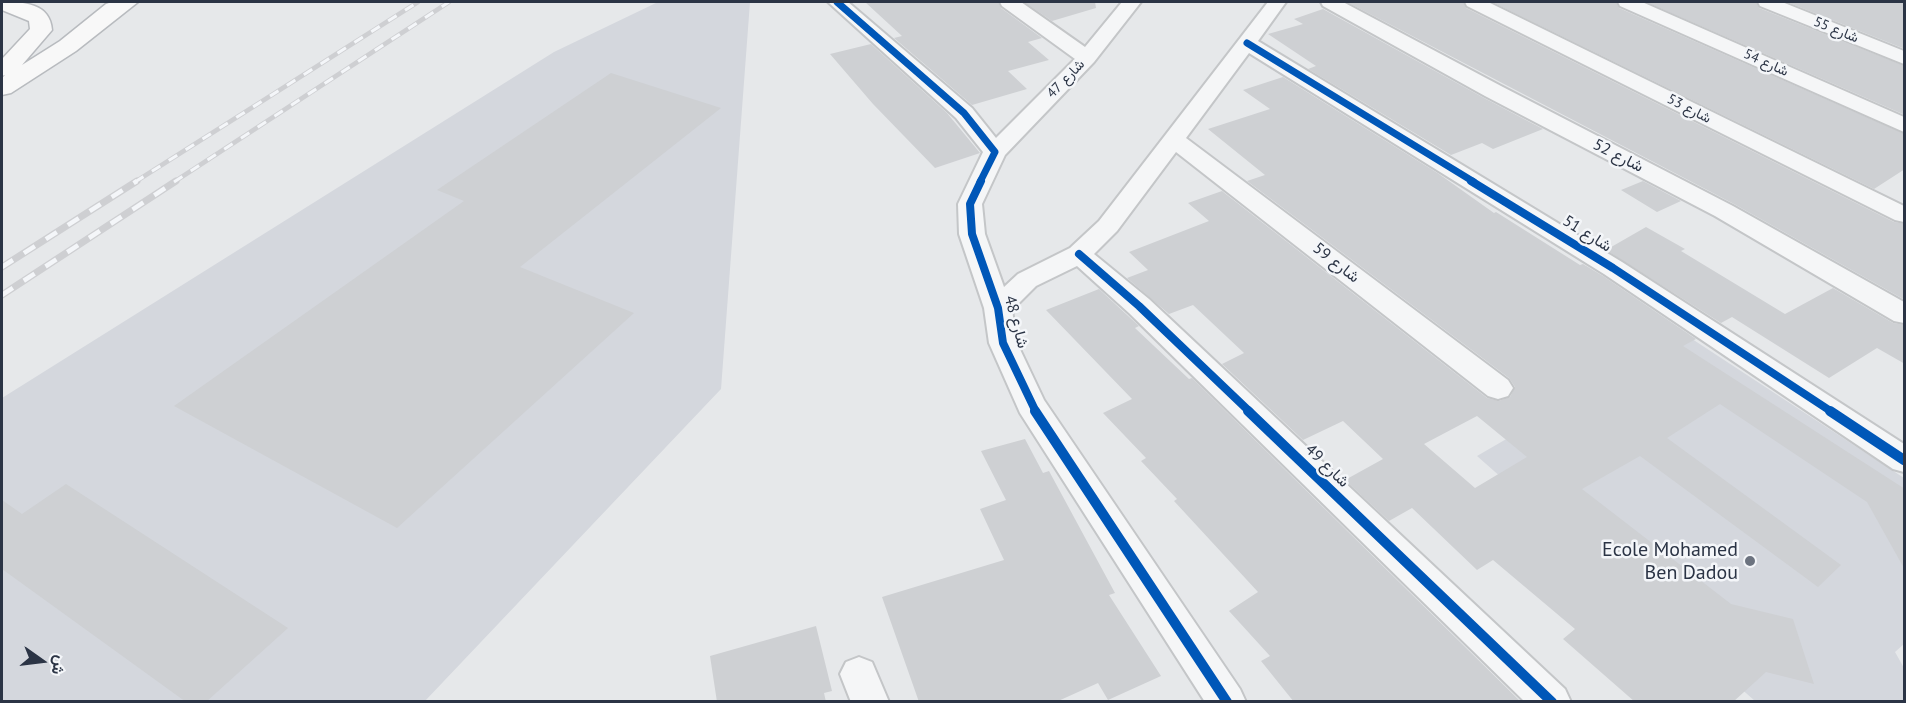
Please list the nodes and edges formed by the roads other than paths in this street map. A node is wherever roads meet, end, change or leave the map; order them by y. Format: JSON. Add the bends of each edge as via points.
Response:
{"nodes":[{"id":1,"x":127,"y":2,"type":"edge"},
{"id":2,"x":837,"y":2,"type":"edge"},
{"id":3,"x":1009,"y":2,"type":"edge"},
{"id":4,"x":1132,"y":2,"type":"edge"},
{"id":5,"x":1277,"y":2,"type":"edge"},
{"id":6,"x":1330,"y":2,"type":"edge"},
{"id":7,"x":1474,"y":2,"type":"edge"},
{"id":8,"x":1627,"y":2,"type":"edge"},
{"id":9,"x":1767,"y":2,"type":"edge"},
{"id":10,"x":2,"y":4,"type":"edge"},
{"id":11,"x":1247,"y":43,"type":"junction"},
{"id":12,"x":1087,"y":58,"type":"junction"},
{"id":13,"x":1905,"y":58,"type":"edge"},
{"id":14,"x":2,"y":69,"type":"edge"},
{"id":15,"x":2,"y":88,"type":"edge"},
{"id":16,"x":1905,"y":125,"type":"edge"},
{"id":17,"x":1174,"y":139,"type":"junction"},
{"id":18,"x":995,"y":152,"type":"junction"},
{"id":19,"x":1905,"y":215,"type":"edge"},
{"id":20,"x":1079,"y":254,"type":"junction"},
{"id":21,"x":998,"y":308,"type":"junction"},
{"id":22,"x":1905,"y":314,"type":"edge"},
{"id":23,"x":1497,"y":388,"type":"dead end"},
{"id":24,"x":1905,"y":460,"type":"edge"},
{"id":25,"x":1227,"y":702,"type":"edge"},
{"id":26,"x":1552,"y":702,"type":"edge"}],
"edges":[{"from":1,"to":15,"type":"highway"},
{"from":2,"to":18,"type":"street","via":[[964,113]]},
{"from":3,"to":12,"type":"street"},
{"from":4,"to":12,"type":"street","name":"شارع 47"},
{"from":5,"to":11,"type":"street"},
{"from":6,"to":22,"type":"street","name":"شارع 52","via":[[1492,92],[1724,211]]},
{"from":7,"to":19,"type":"street","name":"شارع 53"},
{"from":8,"to":16,"type":"street","name":"شارع 54"},
{"from":9,"to":13,"type":"street","name":"شارع 55"},
{"from":10,"to":14,"type":"highway","via":[[40,18],[41,30]]},
{"from":11,"to":17,"type":"street"},
{"from":11,"to":24,"type":"street","name":"شارع 51","via":[[1612,268]]},
{"from":12,"to":18,"type":"street","name":"شارع 47"},
{"from":17,"to":20,"type":"street","via":[[1108,226]]},
{"from":17,"to":23,"type":"street","name":"شارع 59"},
{"from":18,"to":21,"type":"street","name":"شارع 48","via":[[970,204],[972,234]]},
{"from":20,"to":21,"type":"street","via":[[1027,280]]},
{"from":20,"to":26,"type":"street","name":"شارع 49","via":[[1148,315]]},
{"from":21,"to":25,"type":"street","name":"شارع 48","via":[[1004,343],[1031,405]]}]}
